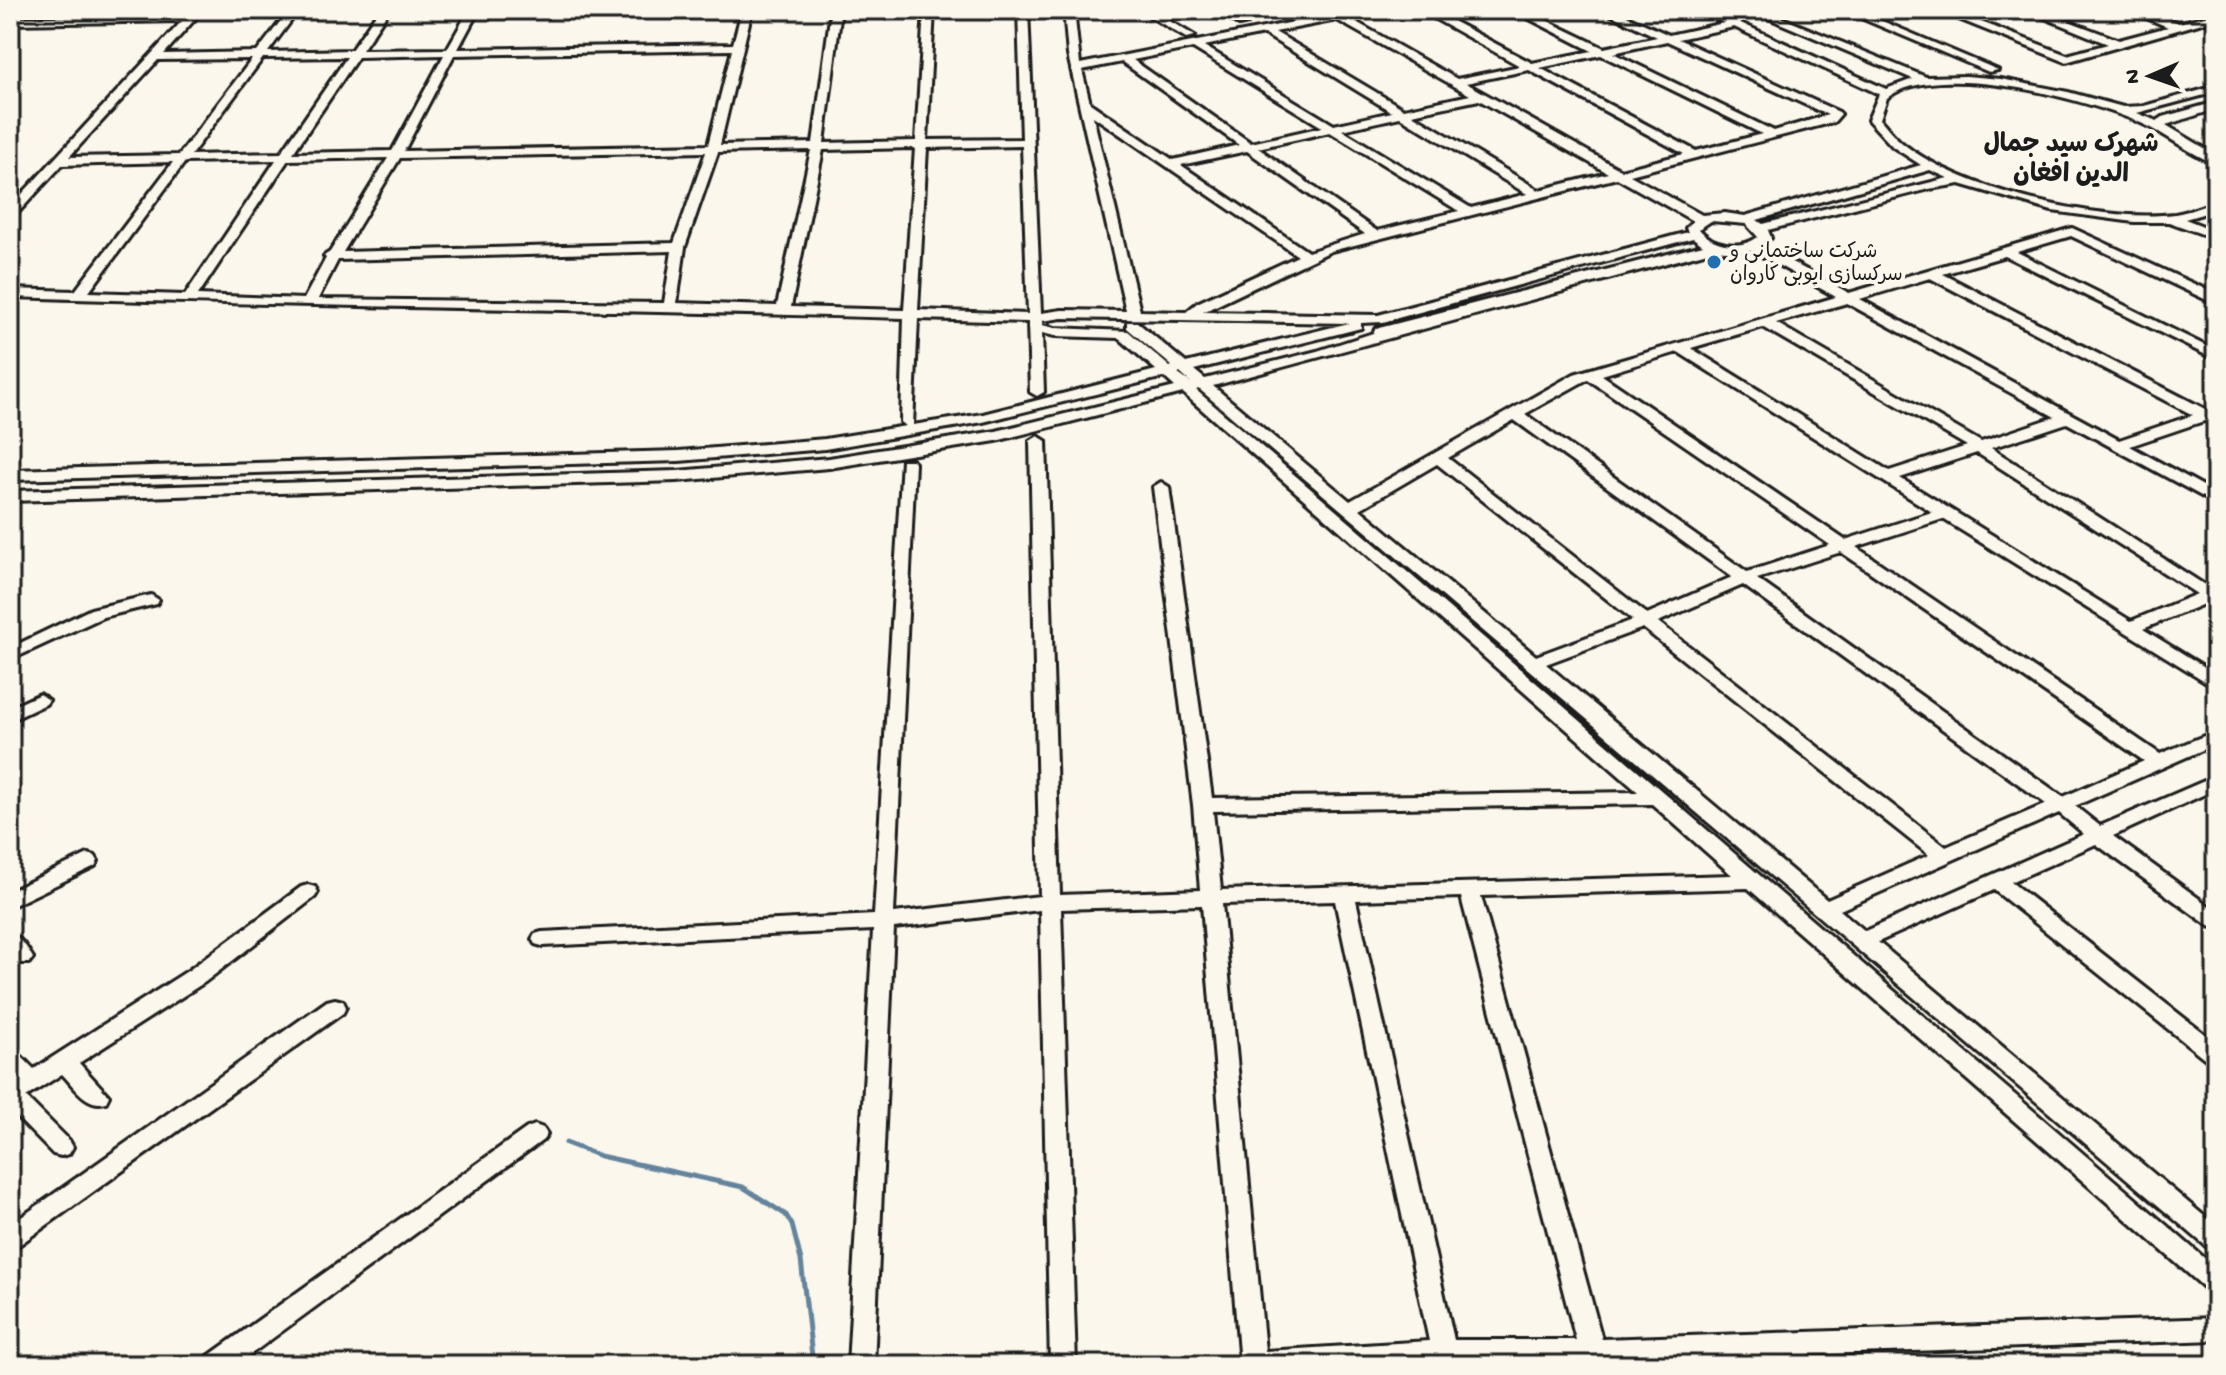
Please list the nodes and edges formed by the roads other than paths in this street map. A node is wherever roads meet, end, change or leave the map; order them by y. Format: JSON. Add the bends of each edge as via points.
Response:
{"nodes":[{"id":1,"x":294,"y":10,"type":"edge"},
{"id":2,"x":384,"y":10,"type":"edge"},
{"id":3,"x":474,"y":10,"type":"edge"},
{"id":4,"x":747,"y":10,"type":"edge"},
{"id":5,"x":836,"y":10,"type":"edge"},
{"id":6,"x":929,"y":10,"type":"edge"},
{"id":7,"x":1023,"y":10,"type":"edge"},
{"id":8,"x":1069,"y":10,"type":"edge"},
{"id":9,"x":1144,"y":10,"type":"edge"},
{"id":10,"x":1222,"y":10,"type":"edge"},
{"id":11,"x":1313,"y":10,"type":"edge"},
{"id":12,"x":1327,"y":10,"type":"edge"},
{"id":13,"x":1373,"y":10,"type":"edge"},
{"id":14,"x":1424,"y":10,"type":"edge"},
{"id":15,"x":1517,"y":10,"type":"edge"},
{"id":16,"x":1606,"y":10,"type":"edge"},
{"id":17,"x":1704,"y":10,"type":"edge"},
{"id":18,"x":1754,"y":10,"type":"edge"},
{"id":19,"x":1847,"y":10,"type":"edge"},
{"id":20,"x":1941,"y":10,"type":"edge"},
{"id":21,"x":2030,"y":10,"type":"edge"},
{"id":22,"x":2132,"y":10,"type":"edge"},
{"id":23,"x":194,"y":14,"type":"edge"},
{"id":24,"x":2216,"y":16,"type":"edge"},
{"id":25,"x":1340,"y":17,"type":"junction"},
{"id":26,"x":10,"y":21,"type":"edge"},
{"id":27,"x":1243,"y":23,"type":"junction"},
{"id":28,"x":1735,"y":24,"type":"junction"},
{"id":29,"x":2179,"y":27,"type":"junction"},
{"id":30,"x":1266,"y":31,"type":"junction"},
{"id":31,"x":1665,"y":38,"type":"junction"},
{"id":32,"x":1193,"y":40,"type":"junction"},
{"id":33,"x":2119,"y":44,"type":"junction"},
{"id":34,"x":737,"y":47,"type":"junction"},
{"id":35,"x":1598,"y":52,"type":"junction"},
{"id":36,"x":354,"y":53,"type":"junction"},
{"id":37,"x":448,"y":53,"type":"junction"},
{"id":38,"x":260,"y":54,"type":"junction"},
{"id":39,"x":156,"y":57,"type":"junction"},
{"id":40,"x":1124,"y":59,"type":"junction"},
{"id":41,"x":1075,"y":62,"type":"junction"},
{"id":42,"x":1531,"y":67,"type":"junction"},
{"id":43,"x":1993,"y":70,"type":"dead end"},
{"id":44,"x":1927,"y":81,"type":"junction"},
{"id":45,"x":1457,"y":82,"type":"junction"},
{"id":46,"x":2216,"y":89,"type":"edge"},
{"id":47,"x":1887,"y":93,"type":"junction"},
{"id":48,"x":1480,"y":96,"type":"junction"},
{"id":49,"x":1085,"y":105,"type":"junction"},
{"id":50,"x":2216,"y":105,"type":"edge"},
{"id":51,"x":2119,"y":110,"type":"junction"},
{"id":52,"x":1404,"y":112,"type":"junction"},
{"id":53,"x":2158,"y":126,"type":"junction"},
{"id":54,"x":1329,"y":129,"type":"junction"},
{"id":55,"x":1773,"y":135,"type":"junction"},
{"id":56,"x":1030,"y":138,"type":"junction"},
{"id":57,"x":923,"y":141,"type":"junction"},
{"id":58,"x":818,"y":142,"type":"junction"},
{"id":59,"x":714,"y":145,"type":"junction"},
{"id":60,"x":1249,"y":146,"type":"junction"},
{"id":61,"x":399,"y":151,"type":"junction"},
{"id":62,"x":287,"y":153,"type":"junction"},
{"id":63,"x":1693,"y":154,"type":"junction"},
{"id":64,"x":186,"y":155,"type":"junction"},
{"id":65,"x":64,"y":157,"type":"junction"},
{"id":66,"x":2216,"y":160,"type":"edge"},
{"id":67,"x":1170,"y":164,"type":"junction"},
{"id":68,"x":1932,"y":165,"type":"junction"},
{"id":69,"x":1620,"y":173,"type":"junction"},
{"id":70,"x":1962,"y":180,"type":"junction"},
{"id":71,"x":1536,"y":194,"type":"junction"},
{"id":72,"x":2216,"y":206,"type":"edge"},
{"id":73,"x":1468,"y":211,"type":"junction"},
{"id":74,"x":10,"y":214,"type":"edge"},
{"id":75,"x":2171,"y":218,"type":"junction"},
{"id":76,"x":1743,"y":220,"type":"junction"},
{"id":77,"x":1698,"y":227,"type":"junction"},
{"id":78,"x":1761,"y":228,"type":"junction"},
{"id":79,"x":1374,"y":235,"type":"junction"},
{"id":80,"x":2216,"y":235,"type":"edge"},
{"id":81,"x":1718,"y":245,"type":"junction"},
{"id":82,"x":1753,"y":246,"type":"junction"},
{"id":83,"x":679,"y":247,"type":"junction"},
{"id":84,"x":2007,"y":252,"type":"junction"},
{"id":85,"x":331,"y":256,"type":"junction"},
{"id":86,"x":1307,"y":257,"type":"junction"},
{"id":87,"x":1933,"y":274,"type":"junction"},
{"id":88,"x":10,"y":293,"type":"edge"},
{"id":89,"x":80,"y":294,"type":"junction"},
{"id":90,"x":190,"y":297,"type":"junction"},
{"id":91,"x":1850,"y":299,"type":"junction"},
{"id":92,"x":2216,"y":299,"type":"edge"},
{"id":93,"x":309,"y":303,"type":"junction"},
{"id":94,"x":670,"y":307,"type":"junction"},
{"id":95,"x":783,"y":311,"type":"junction"},
{"id":96,"x":909,"y":315,"type":"junction"},
{"id":97,"x":1189,"y":316,"type":"junction"},
{"id":98,"x":1378,"y":319,"type":"junction"},
{"id":99,"x":1133,"y":320,"type":"junction"},
{"id":100,"x":1034,"y":322,"type":"junction"},
{"id":101,"x":1766,"y":323,"type":"junction"},
{"id":102,"x":1335,"y":330,"type":"junction"},
{"id":103,"x":1389,"y":332,"type":"junction"},
{"id":104,"x":1681,"y":348,"type":"junction"},
{"id":105,"x":2216,"y":356,"type":"edge"},
{"id":106,"x":1591,"y":374,"type":"junction"},
{"id":107,"x":1184,"y":378,"type":"junction"},
{"id":108,"x":1037,"y":392,"type":"dead end"},
{"id":109,"x":1515,"y":414,"type":"junction"},
{"id":110,"x":2212,"y":416,"type":"edge"},
{"id":111,"x":2068,"y":418,"type":"junction"},
{"id":112,"x":908,"y":422,"type":"dead end"},
{"id":113,"x":1038,"y":441,"type":"dead end"},
{"id":114,"x":2118,"y":445,"type":"junction"},
{"id":115,"x":1979,"y":447,"type":"junction"},
{"id":116,"x":1438,"y":458,"type":"junction"},
{"id":117,"x":907,"y":463,"type":"dead end"},
{"id":118,"x":10,"y":475,"type":"edge"},
{"id":119,"x":1887,"y":477,"type":"junction"},
{"id":120,"x":1161,"y":487,"type":"dead end"},
{"id":121,"x":10,"y":496,"type":"edge"},
{"id":122,"x":2216,"y":499,"type":"edge"},
{"id":123,"x":1349,"y":508,"type":"junction"},
{"id":124,"x":1945,"y":513,"type":"junction"},
{"id":125,"x":1844,"y":547,"type":"junction"},
{"id":126,"x":1745,"y":578,"type":"junction"},
{"id":127,"x":2212,"y":594,"type":"edge"},
{"id":128,"x":151,"y":600,"type":"dead end"},
{"id":129,"x":1646,"y":621,"type":"junction"},
{"id":130,"x":2129,"y":628,"type":"junction"},
{"id":131,"x":11,"y":654,"type":"edge"},
{"id":132,"x":1533,"y":663,"type":"junction"},
{"id":133,"x":2216,"y":682,"type":"edge"},
{"id":134,"x":40,"y":700,"type":"dead end"},
{"id":135,"x":10,"y":715,"type":"edge"},
{"id":136,"x":2216,"y":737,"type":"edge"},
{"id":137,"x":2158,"y":762,"type":"junction"},
{"id":138,"x":2213,"y":787,"type":"edge"},
{"id":139,"x":1657,"y":798,"type":"junction"},
{"id":140,"x":1203,"y":805,"type":"junction"},
{"id":141,"x":2061,"y":805,"type":"junction"},
{"id":142,"x":2098,"y":835,"type":"junction"},
{"id":143,"x":1944,"y":856,"type":"junction"},
{"id":144,"x":88,"y":861,"type":"dead end"},
{"id":145,"x":1753,"y":881,"type":"junction"},
{"id":146,"x":1996,"y":881,"type":"junction"},
{"id":147,"x":1469,"y":889,"type":"junction"},
{"id":148,"x":308,"y":892,"type":"dead end"},
{"id":149,"x":1344,"y":893,"type":"junction"},
{"id":150,"x":1209,"y":896,"type":"junction"},
{"id":151,"x":10,"y":900,"type":"edge"},
{"id":152,"x":1051,"y":902,"type":"junction"},
{"id":153,"x":1824,"y":909,"type":"junction"},
{"id":154,"x":2216,"y":921,"type":"edge"},
{"id":155,"x":882,"y":922,"type":"junction"},
{"id":156,"x":542,"y":939,"type":"dead end"},
{"id":157,"x":1862,"y":941,"type":"junction"},
{"id":158,"x":335,"y":1007,"type":"dead end"},
{"id":159,"x":2216,"y":1055,"type":"edge"},
{"id":160,"x":10,"y":1059,"type":"edge"},
{"id":161,"x":64,"y":1061,"type":"junction"},
{"id":162,"x":32,"y":1081,"type":"junction"},
{"id":163,"x":10,"y":1096,"type":"edge"},
{"id":164,"x":98,"y":1096,"type":"dead end"},
{"id":165,"x":535,"y":1134,"type":"dead end"},
{"id":166,"x":61,"y":1147,"type":"dead end"},
{"id":167,"x":10,"y":1238,"type":"edge"},
{"id":168,"x":2216,"y":1240,"type":"edge"},
{"id":169,"x":2216,"y":1283,"type":"edge"},
{"id":170,"x":2216,"y":1329,"type":"edge"},
{"id":171,"x":1446,"y":1358,"type":"edge"},
{"id":172,"x":1594,"y":1358,"type":"edge"},
{"id":173,"x":1253,"y":1364,"type":"edge"},
{"id":174,"x":216,"y":1365,"type":"edge"},
{"id":175,"x":861,"y":1365,"type":"edge"},
{"id":176,"x":1063,"y":1365,"type":"edge"}],
"edges":[{"from":1,"to":38,"type":"street"},
{"from":2,"to":36,"type":"street"},
{"from":3,"to":37,"type":"street"},
{"from":4,"to":34,"type":"street"},
{"from":5,"to":58,"type":"street"},
{"from":6,"to":57,"type":"street"},
{"from":7,"to":56,"type":"street"},
{"from":8,"to":41,"type":"street"},
{"from":9,"to":32,"type":"street"},
{"from":10,"to":27,"type":"street"},
{"from":11,"to":27,"type":"street"},
{"from":12,"to":25,"type":"street"},
{"from":13,"to":25,"type":"street"},
{"from":14,"to":42,"type":"street"},
{"from":15,"to":35,"type":"street"},
{"from":16,"to":31,"type":"street"},
{"from":17,"to":28,"type":"street"},
{"from":18,"to":44,"type":"street"},
{"from":19,"to":43,"type":"street"},
{"from":20,"to":33,"type":"street","via":[[2066,59]]},
{"from":21,"to":33,"type":"street"},
{"from":22,"to":29,"type":"street"},
{"from":23,"to":26,"type":"street"},
{"from":23,"to":39,"type":"street"},
{"from":24,"to":29,"type":"street"},
{"from":25,"to":30,"type":"street"},
{"from":25,"to":45,"type":"street"},
{"from":27,"to":32,"type":"street"},
{"from":28,"to":31,"type":"street"},
{"from":28,"to":47,"type":"street"},
{"from":29,"to":33,"type":"street"},
{"from":30,"to":32,"type":"street"},
{"from":30,"to":52,"type":"street"},
{"from":31,"to":35,"type":"street"},
{"from":31,"to":55,"type":"street","via":[[1835,114],[1830,120]]},
{"from":32,"to":40,"type":"street"},
{"from":32,"to":41,"type":"street"},
{"from":32,"to":54,"type":"street"},
{"from":34,"to":37,"type":"street"},
{"from":34,"to":59,"type":"street"},
{"from":35,"to":42,"type":"street"},
{"from":35,"to":55,"type":"street"},
{"from":36,"to":37,"type":"street"},
{"from":36,"to":38,"type":"street"},
{"from":36,"to":62,"type":"street"},
{"from":37,"to":61,"type":"street"},
{"from":38,"to":39,"type":"street"},
{"from":38,"to":64,"type":"street"},
{"from":39,"to":65,"type":"street"},
{"from":40,"to":41,"type":"street"},
{"from":40,"to":60,"type":"street"},
{"from":41,"to":49,"type":"street"},
{"from":42,"to":45,"type":"street"},
{"from":42,"to":63,"type":"street"},
{"from":44,"to":47,"type":"street"},
{"from":44,"to":51,"type":"street","via":[[2017,84]]},
{"from":45,"to":48,"type":"street"},
{"from":46,"to":51,"type":"street","via":[[2145,109]]},
{"from":47,"to":68,"type":"street","via":[[1874,120],[1884,135]]},
{"from":48,"to":52,"type":"street"},
{"from":48,"to":69,"type":"street"},
{"from":49,"to":67,"type":"street"},
{"from":49,"to":99,"type":"street"},
{"from":50,"to":53,"type":"street"},
{"from":51,"to":53,"type":"street"},
{"from":52,"to":54,"type":"street"},
{"from":52,"to":71,"type":"street"},
{"from":53,"to":66,"type":"street"},
{"from":54,"to":60,"type":"street"},
{"from":54,"to":73,"type":"street"},
{"from":55,"to":63,"type":"street"},
{"from":56,"to":57,"type":"street"},
{"from":56,"to":100,"type":"street"},
{"from":57,"to":58,"type":"street"},
{"from":57,"to":96,"type":"street"},
{"from":58,"to":59,"type":"street"},
{"from":58,"to":95,"type":"street"},
{"from":59,"to":61,"type":"street"},
{"from":59,"to":83,"type":"street"},
{"from":60,"to":67,"type":"street"},
{"from":60,"to":79,"type":"street"},
{"from":61,"to":62,"type":"street"},
{"from":61,"to":85,"type":"street"},
{"from":62,"to":64,"type":"street"},
{"from":62,"to":90,"type":"street"},
{"from":63,"to":69,"type":"street"},
{"from":64,"to":65,"type":"street"},
{"from":64,"to":89,"type":"street"},
{"from":65,"to":74,"type":"street"},
{"from":67,"to":86,"type":"street"},
{"from":68,"to":70,"type":"street"},
{"from":68,"to":76,"type":"street"},
{"from":69,"to":71,"type":"street"},
{"from":69,"to":77,"type":"street"},
{"from":70,"to":75,"type":"street","via":[[2054,209]]},
{"from":70,"to":78,"type":"street"},
{"from":71,"to":73,"type":"street"},
{"from":72,"to":75,"type":"street"},
{"from":73,"to":79,"type":"street"},
{"from":75,"to":80,"type":"street"},
{"from":76,"to":77,"type":"street","via":[[1720,217]]},
{"from":76,"to":78,"type":"street"},
{"from":77,"to":81,"type":"street"},
{"from":77,"to":98,"type":"street"},
{"from":78,"to":82,"type":"street","via":[[1765,238]]},
{"from":79,"to":86,"type":"street"},
{"from":81,"to":82,"type":"street"},
{"from":81,"to":103,"type":"street"},
{"from":82,"to":91,"type":"street"},
{"from":83,"to":85,"type":"street"},
{"from":83,"to":94,"type":"street"},
{"from":84,"to":87,"type":"street"},
{"from":84,"to":92,"type":"street","via":[[2072,232]]},
{"from":84,"to":105,"type":"street"},
{"from":85,"to":93,"type":"street"},
{"from":86,"to":97,"type":"street"},
{"from":87,"to":91,"type":"street"},
{"from":87,"to":110,"type":"street"},
{"from":88,"to":89,"type":"street"},
{"from":89,"to":90,"type":"street"},
{"from":90,"to":93,"type":"street"},
{"from":91,"to":101,"type":"street"},
{"from":91,"to":111,"type":"street"},
{"from":93,"to":94,"type":"street"},
{"from":94,"to":95,"type":"street"},
{"from":95,"to":96,"type":"street"},
{"from":96,"to":100,"type":"street"},
{"from":96,"to":112,"type":"street"},
{"from":97,"to":98,"type":"street"},
{"from":97,"to":99,"type":"street"},
{"from":98,"to":102,"type":"street"},
{"from":99,"to":100,"type":"street"},
{"from":99,"to":102,"type":"street"},
{"from":99,"to":107,"type":"street"},
{"from":100,"to":107,"type":"street","via":[[1055,332],[1123,334]]},
{"from":100,"to":108,"type":"street"},
{"from":101,"to":104,"type":"street"},
{"from":101,"to":115,"type":"street"},
{"from":102,"to":103,"type":"street"},
{"from":102,"to":107,"type":"street"},
{"from":103,"to":107,"type":"street","via":[[1322,354]]},
{"from":104,"to":106,"type":"street"},
{"from":104,"to":119,"type":"street"},
{"from":106,"to":109,"type":"street"},
{"from":106,"to":125,"type":"street"},
{"from":107,"to":118,"type":"street","via":[[825,444],[679,456]]},
{"from":107,"to":121,"type":"street","via":[[996,436],[843,461],[677,476]]},
{"from":107,"to":123,"type":"street"},
{"from":107,"to":139,"type":"street"},
{"from":109,"to":116,"type":"street"},
{"from":109,"to":126,"type":"street"},
{"from":110,"to":114,"type":"street"},
{"from":111,"to":114,"type":"street"},
{"from":111,"to":115,"type":"street"},
{"from":113,"to":152,"type":"street"},
{"from":114,"to":122,"type":"street"},
{"from":115,"to":119,"type":"street"},
{"from":115,"to":127,"type":"street"},
{"from":116,"to":123,"type":"street"},
{"from":116,"to":129,"type":"street"},
{"from":117,"to":155,"type":"street"},
{"from":119,"to":124,"type":"street"},
{"from":120,"to":140,"type":"street"},
{"from":123,"to":132,"type":"street"},
{"from":124,"to":125,"type":"street"},
{"from":124,"to":130,"type":"street"},
{"from":125,"to":126,"type":"street"},
{"from":125,"to":137,"type":"street"},
{"from":126,"to":129,"type":"street"},
{"from":126,"to":141,"type":"street"},
{"from":127,"to":130,"type":"street"},
{"from":128,"to":131,"type":"street","via":[[97,613]]},
{"from":129,"to":132,"type":"street"},
{"from":129,"to":143,"type":"street"},
{"from":130,"to":133,"type":"street"},
{"from":132,"to":153,"type":"street"},
{"from":134,"to":135,"type":"street"},
{"from":136,"to":137,"type":"street"},
{"from":137,"to":141,"type":"street"},
{"from":138,"to":142,"type":"street"},
{"from":139,"to":140,"type":"street"},
{"from":139,"to":145,"type":"street"},
{"from":140,"to":150,"type":"street"},
{"from":141,"to":142,"type":"street"},
{"from":141,"to":143,"type":"street"},
{"from":142,"to":146,"type":"street"},
{"from":142,"to":154,"type":"street"},
{"from":143,"to":153,"type":"street"},
{"from":144,"to":151,"type":"street"},
{"from":145,"to":147,"type":"street"},
{"from":145,"to":169,"type":"street"},
{"from":146,"to":157,"type":"street"},
{"from":146,"to":159,"type":"street"},
{"from":147,"to":149,"type":"street"},
{"from":147,"to":172,"type":"street"},
{"from":148,"to":161,"type":"street","via":[[197,976]]},
{"from":149,"to":150,"type":"street"},
{"from":149,"to":171,"type":"street"},
{"from":150,"to":152,"type":"street"},
{"from":150,"to":173,"type":"street"},
{"from":152,"to":155,"type":"street"},
{"from":152,"to":176,"type":"street"},
{"from":153,"to":157,"type":"street"},
{"from":155,"to":156,"type":"street"},
{"from":155,"to":175,"type":"street"},
{"from":157,"to":168,"type":"street"},
{"from":158,"to":167,"type":"street"},
{"from":160,"to":162,"type":"street"},
{"from":161,"to":162,"type":"street"},
{"from":161,"to":164,"type":"street"},
{"from":162,"to":163,"type":"street"},
{"from":163,"to":166,"type":"street"},
{"from":165,"to":174,"type":"street"},
{"from":170,"to":172,"type":"street"},
{"from":171,"to":172,"type":"street"},
{"from":171,"to":173,"type":"street"}]}
